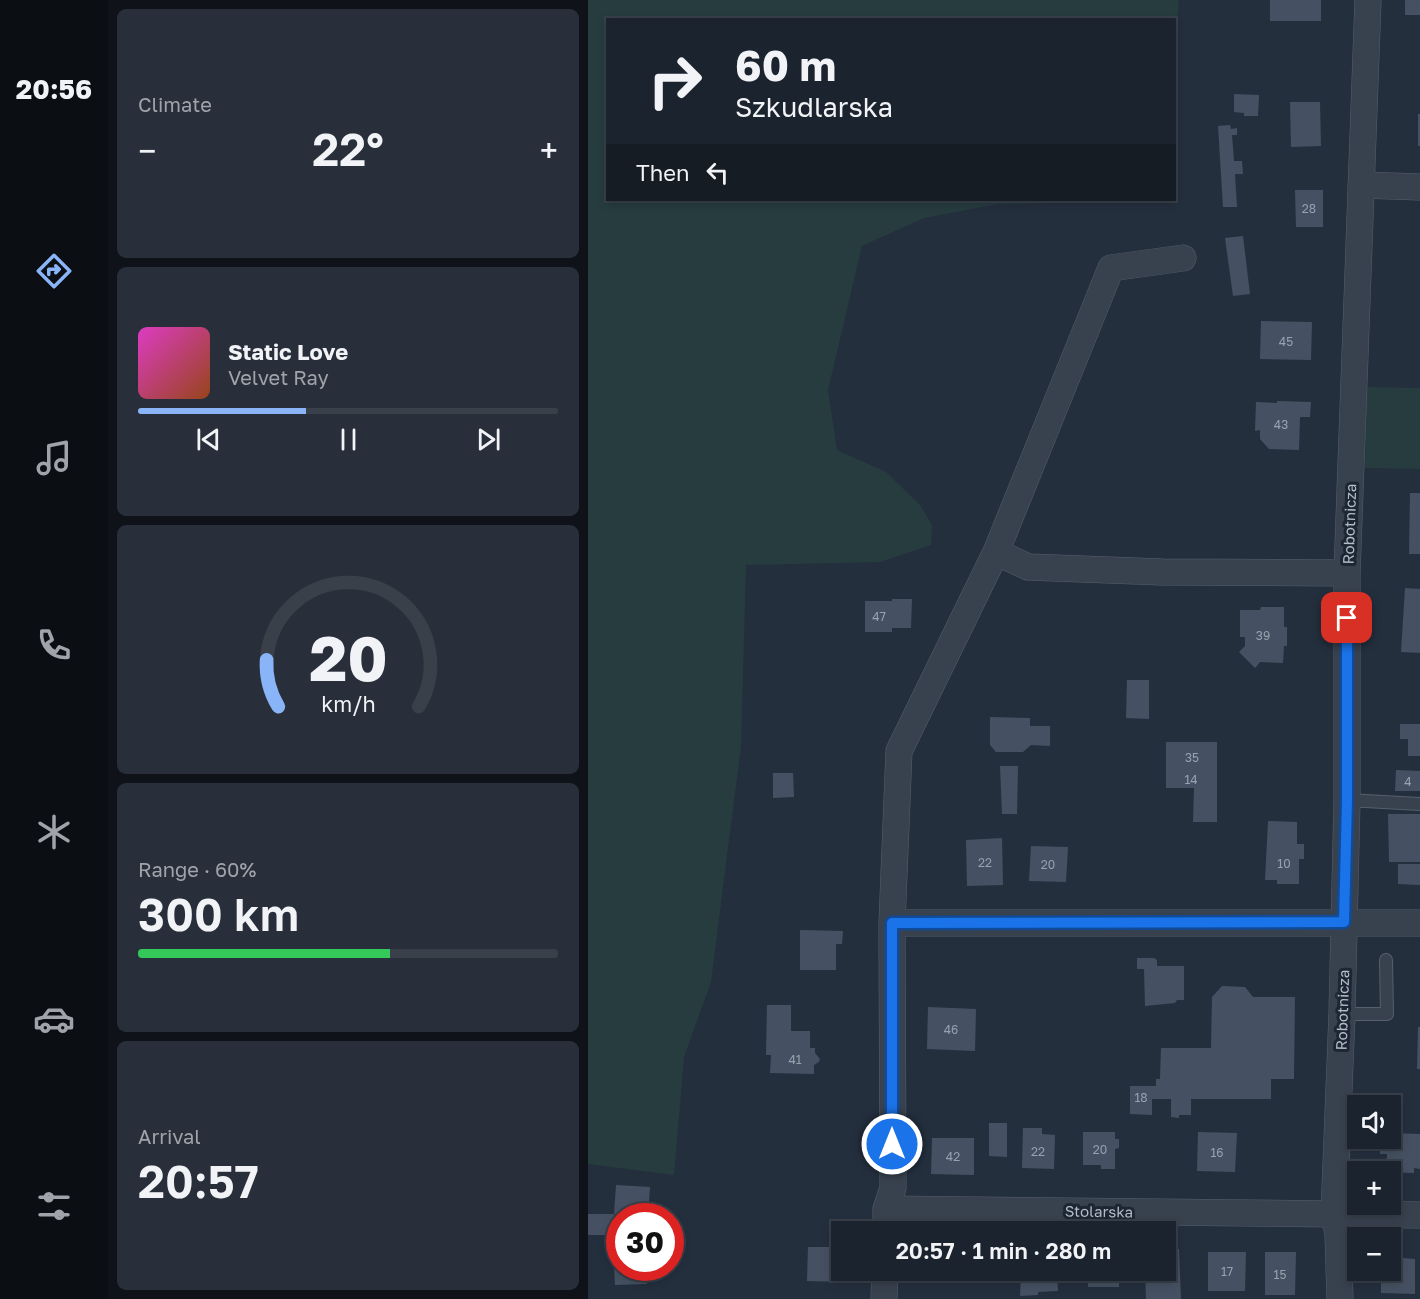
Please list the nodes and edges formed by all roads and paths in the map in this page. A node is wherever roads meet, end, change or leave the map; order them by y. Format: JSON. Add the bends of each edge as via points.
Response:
{"nodes":[{"id":1,"x":1368,"y":0,"type":"edge"},
{"id":2,"x":1361,"y":185,"type":"junction"},
{"id":3,"x":1420,"y":187,"type":"edge"},
{"id":4,"x":1184,"y":258,"type":"dead end"},
{"id":5,"x":996,"y":552,"type":"junction"},
{"id":6,"x":1347,"y":573,"type":"junction"},
{"id":7,"x":1347,"y":800,"type":"junction"},
{"id":8,"x":1420,"y":804,"type":"edge"},
{"id":9,"x":1344,"y":922,"type":"junction"},
{"id":10,"x":892,"y":923,"type":"junction"},
{"id":11,"x":1420,"y":923,"type":"edge"},
{"id":12,"x":1386,"y":960,"type":"dead end"},
{"id":13,"x":1342,"y":1014,"type":"junction"},
{"id":14,"x":1334,"y":1214,"type":"junction"},
{"id":15,"x":1420,"y":1215,"type":"edge"},
{"id":16,"x":886,"y":1220,"type":"edge"},
{"id":17,"x":885,"y":1281,"type":"edge"},
{"id":18,"x":884,"y":1299,"type":"edge"},
{"id":19,"x":1340,"y":1299,"type":"edge"}],
"edges":[{"from":1,"to":2,"type":"street","name":"Robotnicza"},
{"from":2,"to":3,"type":"street"},
{"from":2,"to":6,"type":"street","name":"Robotnicza"},
{"from":4,"to":5,"type":"street","via":[[1111,268]]},
{"from":5,"to":6,"type":"street","via":[[1028,567]]},
{"from":5,"to":10,"type":"street","via":[[899,751]]},
{"from":6,"to":7,"type":"street","name":"Robotnicza"},
{"from":7,"to":8,"type":"lane"},
{"from":7,"to":9,"type":"street","name":"Robotnicza"},
{"from":9,"to":10,"type":"street"},
{"from":9,"to":11,"type":"street"},
{"from":9,"to":13,"type":"street","name":"Robotnicza"},
{"from":10,"to":16,"type":"street","via":[[892,1188]]},
{"from":12,"to":13,"type":"lane","via":[[1387,1014]]},
{"from":13,"to":14,"type":"street","name":"Robotnicza"},
{"from":14,"to":15,"type":"street","name":"Stolarska"},
{"from":14,"to":16,"type":"street","name":"Stolarska"},
{"from":14,"to":19,"type":"street","name":"Robotnicza"},
{"from":17,"to":18,"type":"street"}]}
